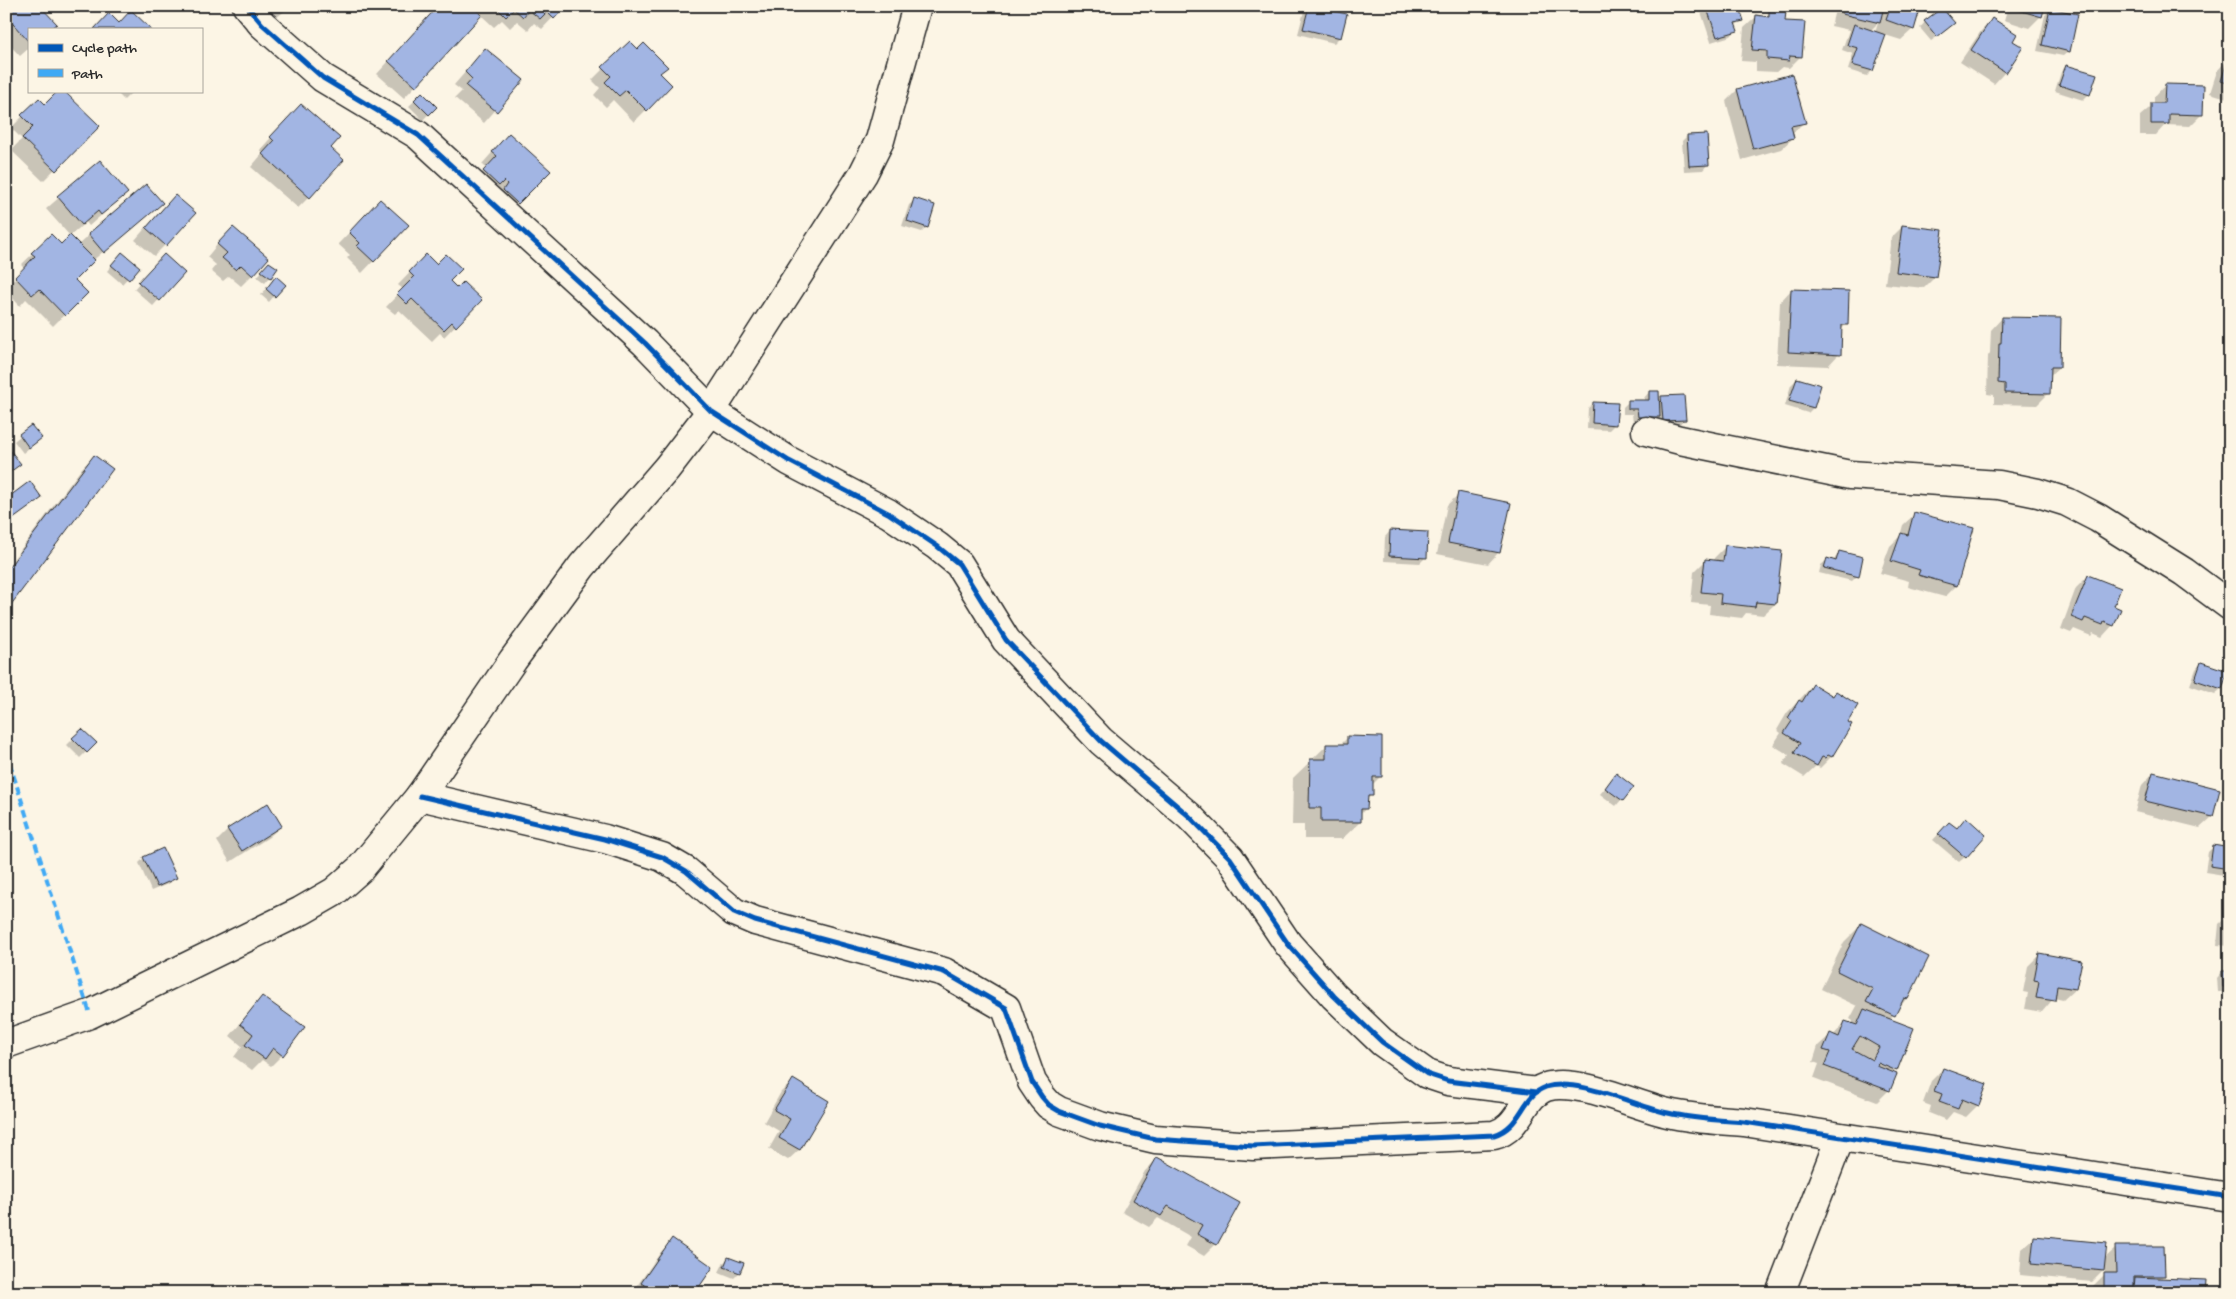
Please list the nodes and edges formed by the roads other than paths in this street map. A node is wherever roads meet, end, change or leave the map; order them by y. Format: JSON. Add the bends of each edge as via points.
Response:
{"nodes":[{"id":1,"x":247,"y":6,"type":"edge"},
{"id":2,"x":917,"y":6,"type":"edge"},
{"id":3,"x":711,"y":412,"type":"junction"},
{"id":4,"x":1646,"y":431,"type":"dead end"},
{"id":5,"x":2230,"y":606,"type":"edge"},
{"id":6,"x":420,"y":796,"type":"junction"},
{"id":7,"x":6,"y":1044,"type":"edge"},
{"id":8,"x":1536,"y":1092,"type":"junction"},
{"id":9,"x":1840,"y":1138,"type":"junction"},
{"id":10,"x":2230,"y":1197,"type":"edge"},
{"id":11,"x":1780,"y":1293,"type":"edge"}],
"edges":[{"from":1,"to":3,"type":"street","via":[[262,24],[324,78],[418,135],[645,343]]},
{"from":2,"to":3,"type":"street","via":[[880,140],[863,174]]},
{"from":3,"to":6,"type":"street","via":[[582,566]]},
{"from":3,"to":8,"type":"street","via":[[790,461],[888,513],[959,564],[1006,640],[1101,741],[1189,816],[1230,858],[1288,944],[1334,996],[1382,1042],[1427,1074],[1448,1081]]},
{"from":4,"to":5,"type":"street","via":[[1850,475],[1999,485],[2038,493],[2067,502],[2098,518],[2184,572]]},
{"from":6,"to":7,"type":"street","via":[[360,869],[301,911],[90,1014]]},
{"from":6,"to":8,"type":"street","via":[[604,839],[662,856],[686,871],[734,912],[755,921],[944,972],[1006,1008],[1032,1082],[1049,1105],[1100,1126],[1155,1139],[1253,1146],[1494,1135],[1509,1129]]},
{"from":8,"to":9,"type":"street","via":[[1557,1085],[1586,1088],[1675,1114]]},
{"from":9,"to":10,"type":"street"},
{"from":9,"to":11,"type":"street"}]}
